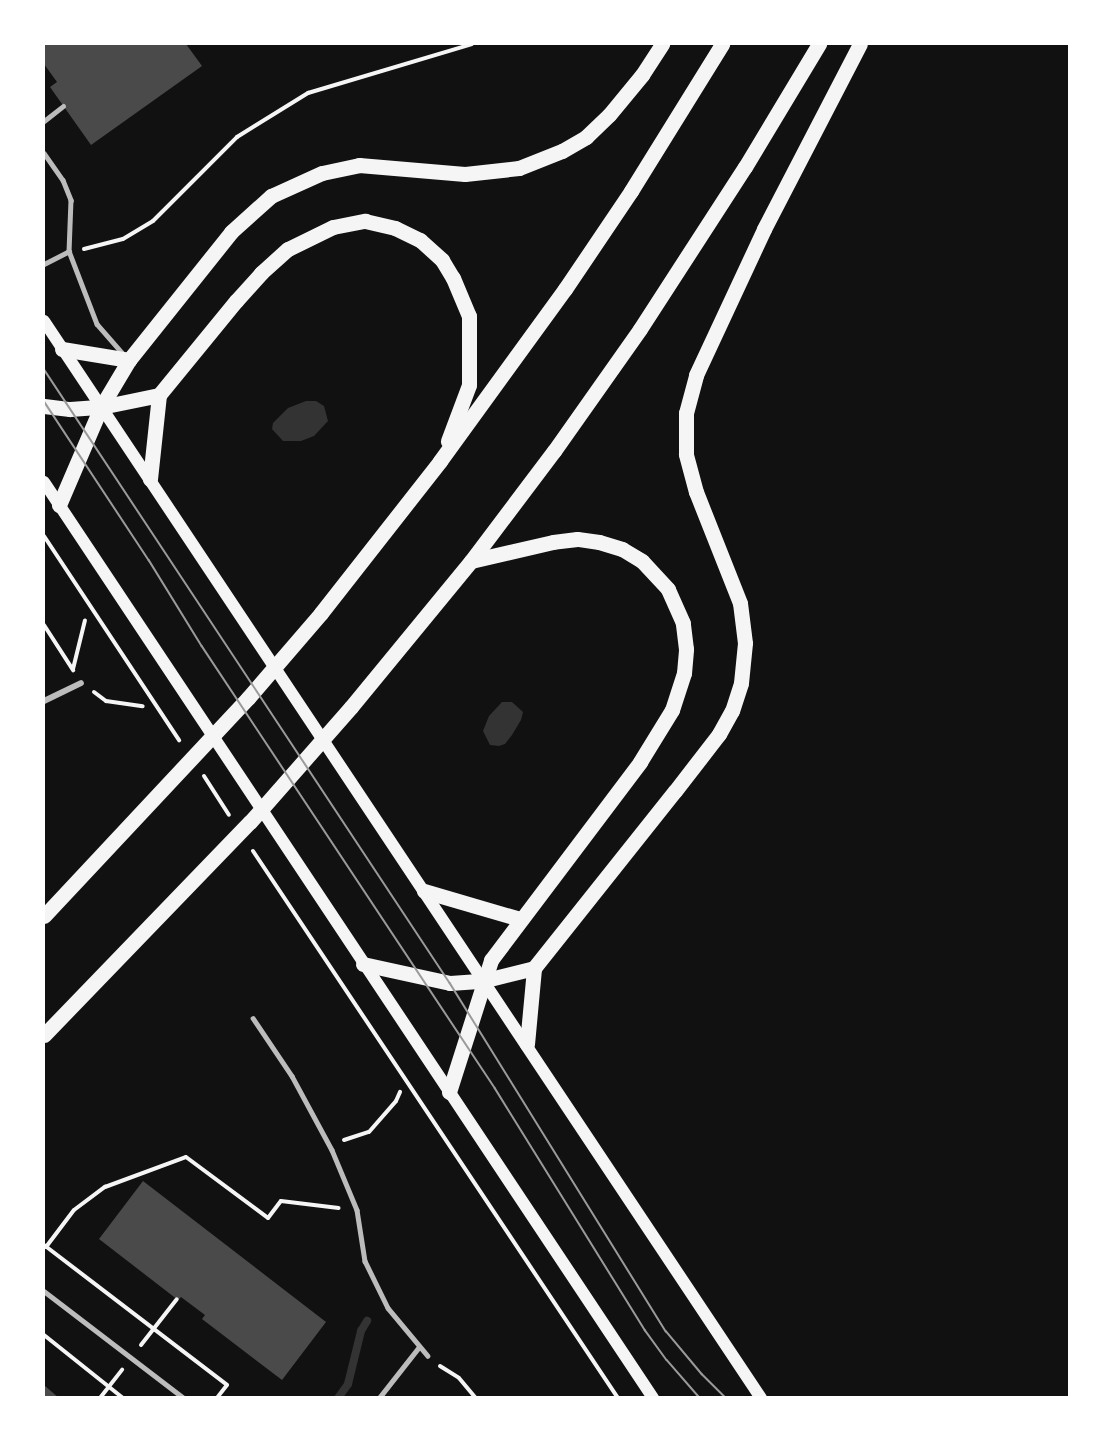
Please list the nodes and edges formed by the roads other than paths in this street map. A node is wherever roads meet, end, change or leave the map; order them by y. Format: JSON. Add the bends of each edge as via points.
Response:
{"nodes":[{"id":1,"x":662,"y":44,"type":"edge"},
{"id":2,"x":722,"y":44,"type":"edge"},
{"id":3,"x":819,"y":44,"type":"edge"},
{"id":4,"x":860,"y":44,"type":"edge"},
{"id":5,"x":63,"y":106,"type":"dead end"},
{"id":6,"x":44,"y":121,"type":"edge"},
{"id":7,"x":44,"y":153,"type":"edge"},
{"id":8,"x":69,"y":251,"type":"junction"},
{"id":9,"x":44,"y":264,"type":"edge"},
{"id":10,"x":44,"y":321,"type":"edge"},
{"id":11,"x":62,"y":349,"type":"junction"},
{"id":12,"x":129,"y":360,"type":"junction"},
{"id":13,"x":159,"y":395,"type":"junction"},
{"id":14,"x":44,"y":406,"type":"edge"},
{"id":15,"x":101,"y":406,"type":"junction"},
{"id":16,"x":440,"y":461,"type":"junction"},
{"id":17,"x":150,"y":479,"type":"junction"},
{"id":18,"x":44,"y":482,"type":"edge"},
{"id":19,"x":59,"y":505,"type":"junction"},
{"id":20,"x":471,"y":561,"type":"junction"},
{"id":21,"x":81,"y":683,"type":"road end"},
{"id":22,"x":44,"y":701,"type":"edge"},
{"id":23,"x":424,"y":891,"type":"junction"},
{"id":24,"x":44,"y":916,"type":"edge"},
{"id":25,"x":520,"y":919,"type":"junction"},
{"id":26,"x":363,"y":964,"type":"junction"},
{"id":27,"x":534,"y":968,"type":"junction"},
{"id":28,"x":483,"y":981,"type":"junction"},
{"id":29,"x":253,"y":1018,"type":"dead end"},
{"id":30,"x":44,"y":1035,"type":"edge"},
{"id":31,"x":526,"y":1044,"type":"junction"},
{"id":32,"x":449,"y":1092,"type":"junction"},
{"id":33,"x":44,"y":1291,"type":"edge"},
{"id":34,"x":419,"y":1347,"type":"junction"},
{"id":35,"x":428,"y":1356,"type":"road end"},
{"id":36,"x":184,"y":1398,"type":"edge"},
{"id":37,"x":379,"y":1398,"type":"edge"},
{"id":38,"x":653,"y":1398,"type":"edge"},
{"id":39,"x":761,"y":1398,"type":"edge"}],
"edges":[{"from":1,"to":12,"type":"main road","via":[[642,75],[586,137],[519,168],[465,174],[359,165],[322,173],[271,196],[231,232]]},
{"from":2,"to":16,"type":"main road","via":[[565,289]]},
{"from":3,"to":20,"type":"main road","via":[[640,329]]},
{"from":4,"to":27,"type":"main road","via":[[764,229],[696,375],[686,413],[686,454],[696,492],[740,603],[745,643],[741,683],[732,711],[719,734]]},
{"from":5,"to":6,"type":"lane"},
{"from":7,"to":8,"type":"lane","via":[[72,200]]},
{"from":8,"to":9,"type":"lane"},
{"from":8,"to":12,"type":"lane","via":[[97,324]]},
{"from":10,"to":11,"type":"main road"},
{"from":11,"to":12,"type":"main road"},
{"from":11,"to":15,"type":"main road"},
{"from":12,"to":15,"type":"main road"},
{"from":13,"to":15,"type":"main road"},
{"from":13,"to":16,"type":"main road","via":[[249,287],[288,249],[333,227],[365,221],[395,228],[420,240],[442,260],[469,316],[469,386]]},
{"from":13,"to":17,"type":"main road"},
{"from":14,"to":15,"type":"main road"},
{"from":15,"to":17,"type":"main road"},
{"from":15,"to":19,"type":"main road"},
{"from":16,"to":24,"type":"main road","via":[[321,614],[175,778]]},
{"from":17,"to":23,"type":"main road"},
{"from":18,"to":19,"type":"main road"},
{"from":19,"to":26,"type":"main road"},
{"from":20,"to":25,"type":"main road","via":[[553,542],[599,542],[642,561],[668,589],[683,623],[684,673],[672,710],[640,762]]},
{"from":20,"to":30,"type":"main road","via":[[369,686],[223,851]]},
{"from":21,"to":22,"type":"street"},
{"from":23,"to":25,"type":"main road"},
{"from":23,"to":28,"type":"main road"},
{"from":25,"to":28,"type":"main road","via":[[491,960]]},
{"from":26,"to":28,"type":"main road","via":[[450,983]]},
{"from":26,"to":32,"type":"main road"},
{"from":27,"to":28,"type":"main road"},
{"from":27,"to":31,"type":"main road"},
{"from":28,"to":31,"type":"main road"},
{"from":28,"to":32,"type":"main road"},
{"from":29,"to":34,"type":"lane","via":[[332,1150],[357,1210],[365,1261],[388,1308]]},
{"from":31,"to":39,"type":"main road"},
{"from":32,"to":38,"type":"main road"},
{"from":33,"to":36,"type":"lane"},
{"from":34,"to":35,"type":"lane"},
{"from":34,"to":37,"type":"lane"}]}
